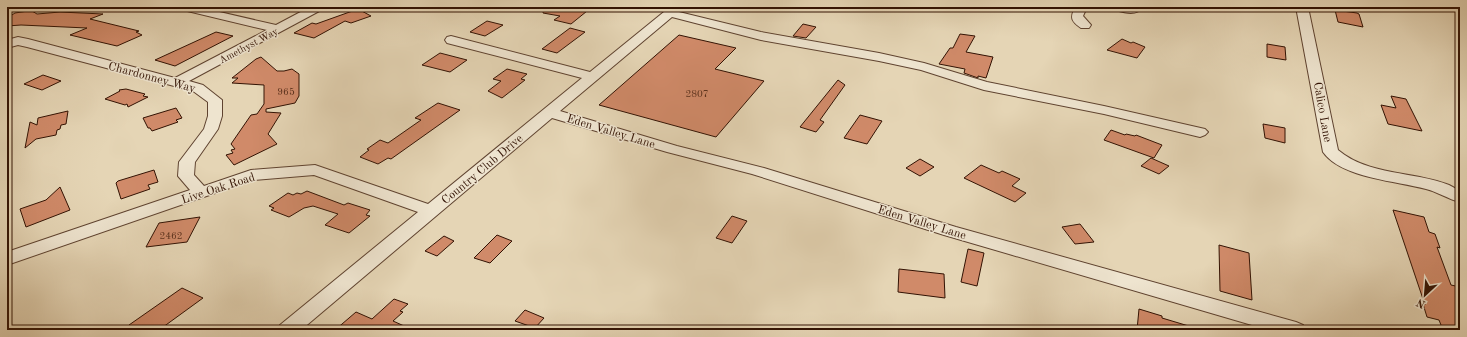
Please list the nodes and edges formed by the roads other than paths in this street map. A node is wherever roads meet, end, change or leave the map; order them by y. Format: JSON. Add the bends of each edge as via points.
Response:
{"nodes":[{"id":1,"x":184,"y":7,"type":"edge"},
{"id":2,"x":319,"y":7,"type":"edge"},
{"id":3,"x":1081,"y":7,"type":"edge"},
{"id":4,"x":1116,"y":7,"type":"edge"},
{"id":5,"x":1137,"y":7,"type":"edge"},
{"id":6,"x":1302,"y":7,"type":"edge"},
{"id":7,"x":674,"y":10,"type":"edge"},
{"id":8,"x":1085,"y":25,"type":"dead end"},
{"id":9,"x":279,"y":29,"type":"junction"},
{"id":10,"x":450,"y":40,"type":"dead end"},
{"id":11,"x":7,"y":44,"type":"edge"},
{"id":12,"x":592,"y":77,"type":"junction"},
{"id":13,"x":176,"y":83,"type":"junction"},
{"id":14,"x":548,"y":113,"type":"junction"},
{"id":15,"x":1200,"y":132,"type":"dead end"},
{"id":16,"x":201,"y":193,"type":"junction"},
{"id":17,"x":1460,"y":197,"type":"edge"},
{"id":18,"x":432,"y":211,"type":"junction"},
{"id":19,"x":7,"y":259,"type":"edge"},
{"id":20,"x":287,"y":330,"type":"edge"},
{"id":21,"x":1296,"y":330,"type":"edge"}],
"edges":[{"from":1,"to":9,"type":"street"},
{"from":2,"to":9,"type":"street","name":"Amethyst Way"},
{"from":3,"to":8,"type":"street","via":[[1077,16]]},
{"from":4,"to":5,"type":"street","via":[[1134,10]]},
{"from":6,"to":17,"type":"street","name":"Calico Lane","via":[[1330,152],[1337,159],[1352,166],[1438,187]]},
{"from":7,"to":12,"type":"street","name":"Country Club Drive"},
{"from":7,"to":15,"type":"street","via":[[761,36],[879,57],[924,67],[984,86]]},
{"from":9,"to":13,"type":"street","name":"Amethyst Way"},
{"from":10,"to":12,"type":"street"},
{"from":11,"to":13,"type":"street","name":"Chardonney Way","via":[[18,41],[28,43]]},
{"from":12,"to":14,"type":"street","name":"Country Club Drive"},
{"from":13,"to":16,"type":"street","name":"Chardonney Way","via":[[198,88],[215,100],[215,116],[211,129],[187,162],[186,176]]},
{"from":14,"to":18,"type":"street","name":"Country Club Drive"},
{"from":14,"to":21,"type":"street","name":"Eden Valley Lane","via":[[762,172],[950,231]]},
{"from":16,"to":18,"type":"street","name":"Live Oak Road","via":[[251,175],[315,170]]},
{"from":16,"to":19,"type":"street","name":"Live Oak Road"},
{"from":18,"to":20,"type":"street","name":"Country Club Drive"}]}
